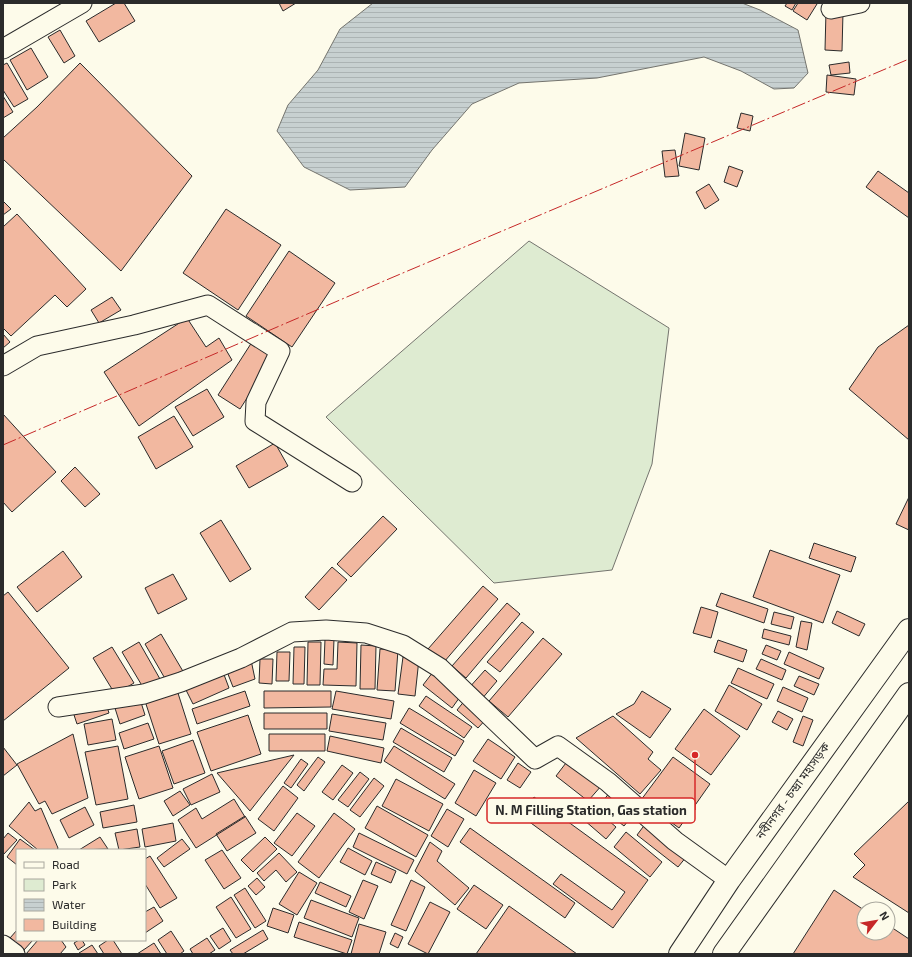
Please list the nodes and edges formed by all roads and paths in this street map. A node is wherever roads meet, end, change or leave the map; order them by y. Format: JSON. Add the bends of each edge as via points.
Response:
{"nodes":[{"id":1,"x":82,"y":3,"type":"edge"},
{"id":2,"x":834,"y":3,"type":"edge"},
{"id":3,"x":860,"y":3,"type":"edge"},
{"id":4,"x":3,"y":49,"type":"edge"},
{"id":5,"x":3,"y":366,"type":"edge"},
{"id":6,"x":352,"y":482,"type":"dead end"},
{"id":7,"x":909,"y":630,"type":"edge"},
{"id":8,"x":909,"y":694,"type":"edge"},
{"id":9,"x":58,"y":707,"type":"dead end"},
{"id":10,"x":729,"y":880,"type":"junction"},
{"id":11,"x":3,"y":946,"type":"edge"},
{"id":12,"x":15,"y":954,"type":"edge"},
{"id":13,"x":680,"y":954,"type":"edge"},
{"id":14,"x":724,"y":954,"type":"edge"}],
"edges":[{"from":1,"to":4,"type":"street"},
{"from":2,"to":3,"type":"street","via":[[831,8]]},
{"from":5,"to":6,"type":"street","via":[[37,346],[208,305],[280,351],[256,402],[255,421]]},
{"from":7,"to":10,"type":"highway","name":"নবীনগর - চন্দ্রা মহাসড়ক"},
{"from":8,"to":14,"type":"highway"},
{"from":9,"to":10,"type":"street","via":[[144,694],[241,658],[292,632],[326,630],[366,633],[403,645],[440,668],[535,759],[558,746],[608,782],[675,841]]},
{"from":10,"to":13,"type":"highway","name":"নবীনগর - চন্দ্রা মহাসড়ক"},
{"from":11,"to":12,"type":"street"}]}
